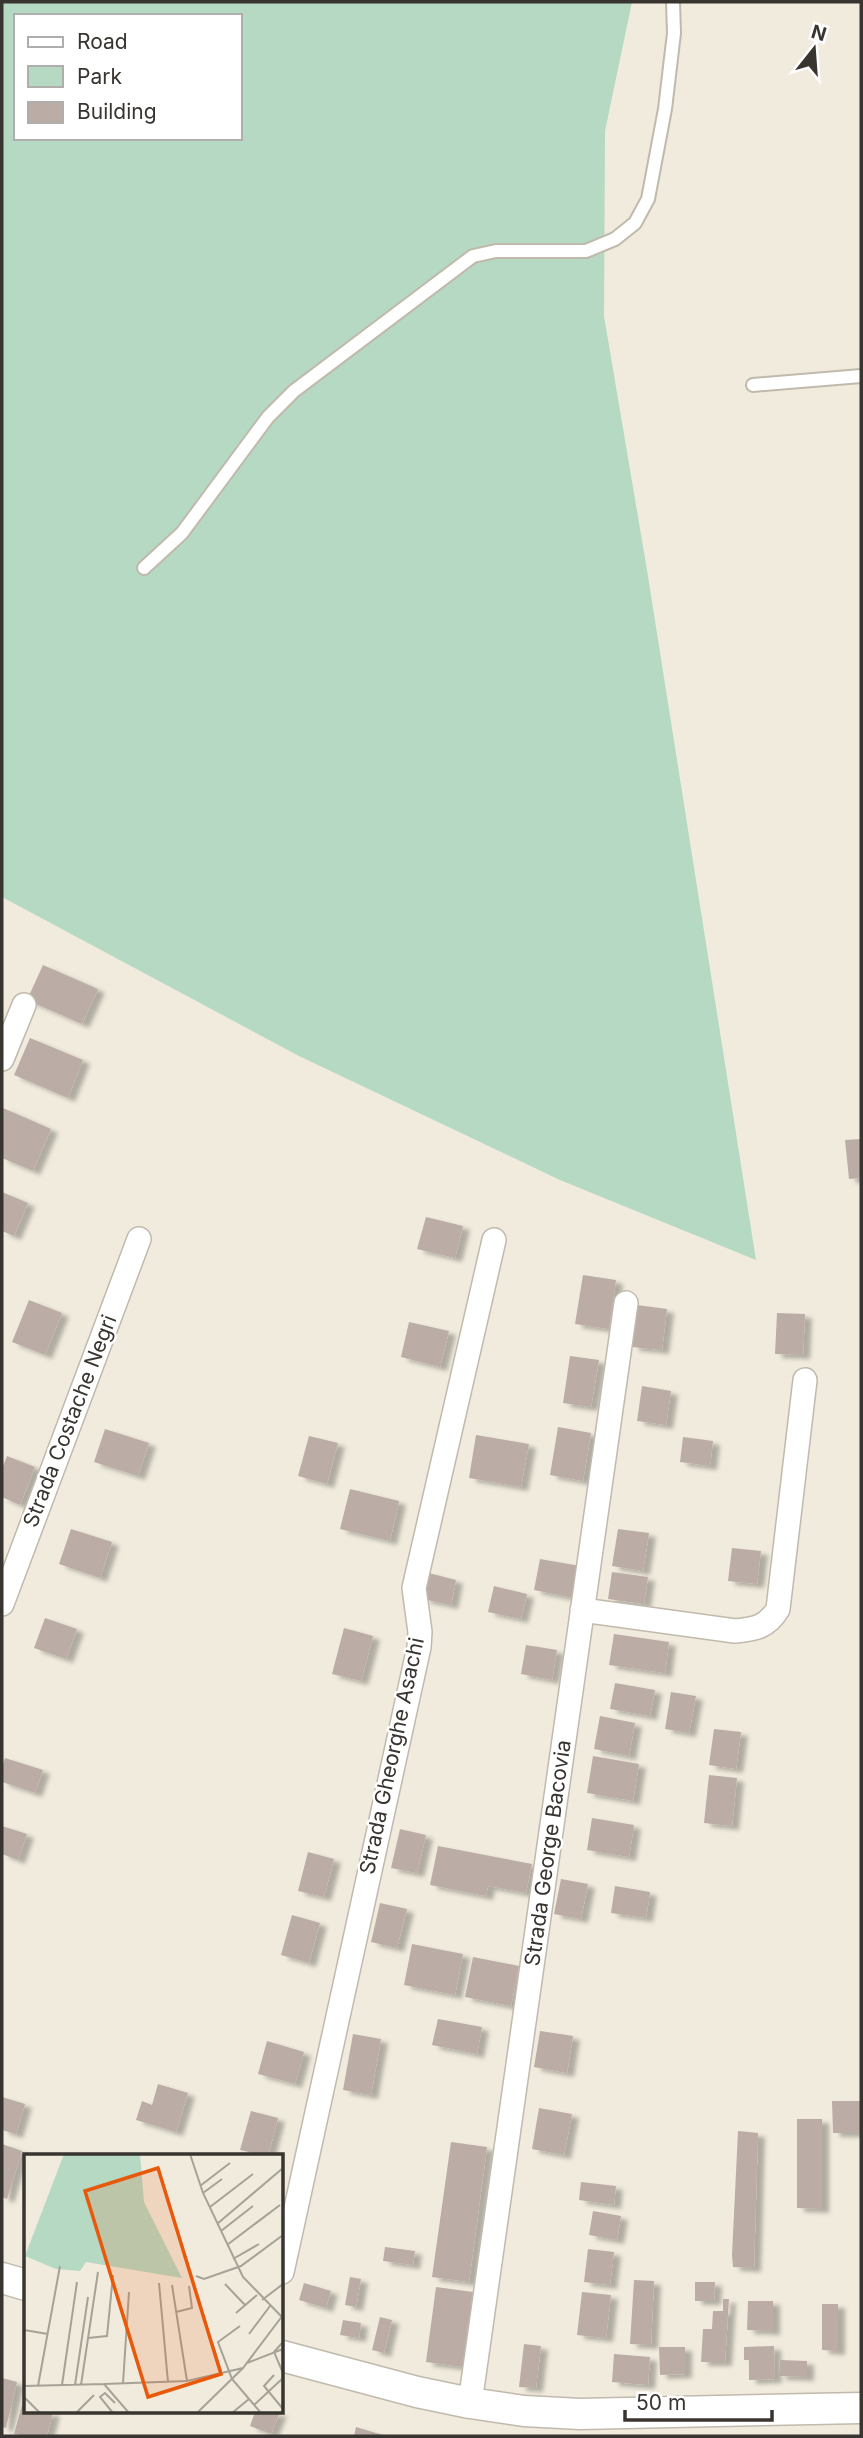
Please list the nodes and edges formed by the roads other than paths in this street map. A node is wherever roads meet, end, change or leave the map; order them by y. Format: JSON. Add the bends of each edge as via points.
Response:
{"nodes":[{"id":1,"x":673,"y":2,"type":"edge"},
{"id":2,"x":861,"y":376,"type":"edge"},
{"id":3,"x":753,"y":385,"type":"dead end"},
{"id":4,"x":144,"y":568,"type":"dead end"},
{"id":5,"x":24,"y":1006,"type":"dead end"},
{"id":6,"x":2,"y":1059,"type":"edge"},
{"id":7,"x":139,"y":1239,"type":"dead end"},
{"id":8,"x":494,"y":1240,"type":"dead end"},
{"id":9,"x":626,"y":1303,"type":"dead end"},
{"id":10,"x":806,"y":1380,"type":"dead end"},
{"id":11,"x":2,"y":1604,"type":"edge"},
{"id":12,"x":582,"y":1610,"type":"junction"},
{"id":13,"x":284,"y":2263,"type":"edge"},
{"id":14,"x":2,"y":2278,"type":"edge"},
{"id":15,"x":24,"y":2284,"type":"edge"},
{"id":16,"x":284,"y":2357,"type":"edge"},
{"id":17,"x":470,"y":2403,"type":"junction"},
{"id":18,"x":861,"y":2409,"type":"edge"}],
"edges":[{"from":1,"to":4,"type":"lane","via":[[665,109],[648,199],[635,223],[615,240],[586,251],[496,251],[473,256],[294,391],[268,417],[182,533]]},
{"from":2,"to":3,"type":"lane"},
{"from":5,"to":6,"type":"street"},
{"from":7,"to":11,"type":"street","name":"Strada Costache Negri"},
{"from":8,"to":13,"type":"street","name":"Strada Gheorghe Asachi","via":[[414,1588],[418,1647]]},
{"from":9,"to":12,"type":"street","name":"Strada George Bacovia"},
{"from":10,"to":12,"type":"street","via":[[778,1609],[771,1620],[755,1629],[736,1631]]},
{"from":12,"to":17,"type":"street","name":"Strada George Bacovia"},
{"from":14,"to":15,"type":"street"},
{"from":16,"to":17,"type":"street"},
{"from":17,"to":18,"type":"street","via":[[580,2414]]}]}
